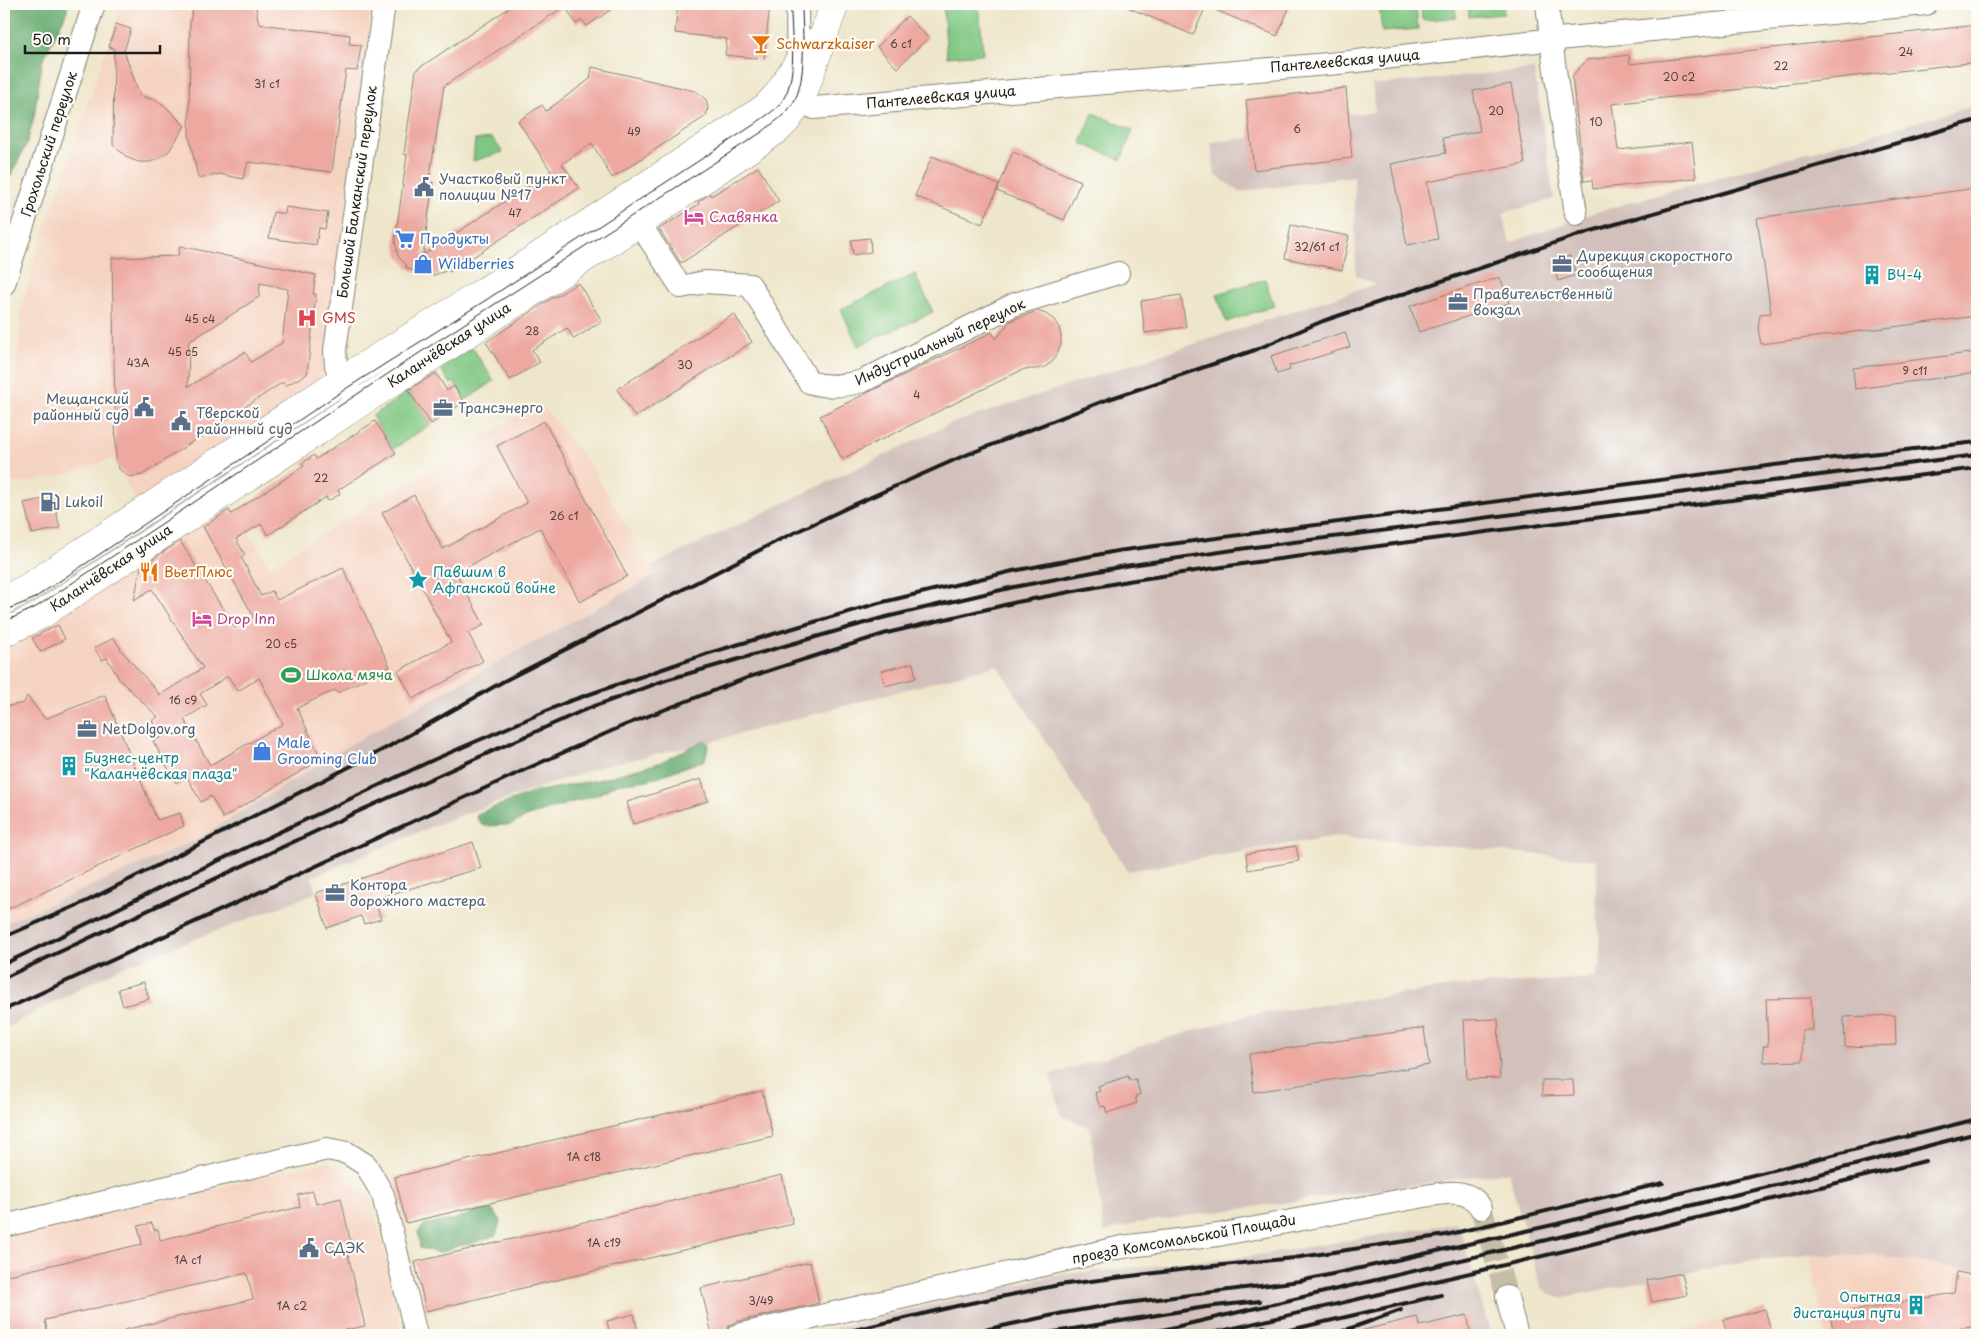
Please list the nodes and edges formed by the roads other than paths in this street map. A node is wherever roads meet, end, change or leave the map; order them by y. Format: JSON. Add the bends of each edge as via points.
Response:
{"nodes":[{"id":1,"x":94,"y":4,"type":"edge"},
{"id":2,"x":384,"y":4,"type":"edge"},
{"id":3,"x":797,"y":4,"type":"edge"},
{"id":4,"x":1547,"y":4,"type":"edge"},
{"id":5,"x":1926,"y":4,"type":"edge"},
{"id":6,"x":835,"y":5,"type":"edge"},
{"id":7,"x":1551,"y":40,"type":"junction"},
{"id":8,"x":797,"y":65,"type":"junction"},
{"id":9,"x":801,"y":100,"type":"junction"},
{"id":10,"x":1576,"y":214,"type":"dead end"},
{"id":11,"x":639,"y":223,"type":"junction"},
{"id":12,"x":1118,"y":273,"type":"dead end"},
{"id":13,"x":5,"y":274,"type":"edge"},
{"id":14,"x":342,"y":380,"type":"junction"},
{"id":15,"x":358,"y":404,"type":"junction"},
{"id":16,"x":4,"y":600,"type":"edge"},
{"id":17,"x":4,"y":633,"type":"edge"},
{"id":18,"x":1481,"y":1208,"type":"tunnel mouth"},
{"id":19,"x":4,"y":1226,"type":"edge"},
{"id":20,"x":1507,"y":1297,"type":"tunnel mouth"},
{"id":21,"x":416,"y":1335,"type":"edge"},
{"id":22,"x":738,"y":1335,"type":"edge"},
{"id":23,"x":1517,"y":1335,"type":"edge"}],
"edges":[{"from":1,"to":13,"type":"street","name":"Грохольский переулок"},
{"from":2,"to":14,"type":"street","name":"Большой Балканский переулок","via":[[335,350],[336,366]]},
{"from":3,"to":8,"type":"street"},
{"from":4,"to":7,"type":"street"},
{"from":5,"to":7,"type":"street","name":"Пантелеевская улица"},
{"from":6,"to":8,"type":"main road","name":"Каланчёвская улица"},
{"from":6,"to":9,"type":"main road","name":"Каланчёвская улица"},
{"from":7,"to":9,"type":"street","name":"Пантелеевская улица","via":[[1324,64],[814,108]]},
{"from":7,"to":10,"type":"street"},
{"from":8,"to":9,"type":"street"},
{"from":8,"to":14,"type":"main road","name":"Каланчёвская улица","via":[[765,108],[482,293]]},
{"from":9,"to":11,"type":"main road","name":"Каланчёвская улица","via":[[777,130]]},
{"from":11,"to":12,"type":"street","name":"Индустриальный переулок","via":[[681,287],[705,282],[750,285],[809,382],[822,387],[863,381],[1015,304]]},
{"from":11,"to":15,"type":"main road","name":"Каланчёвская улица"},
{"from":14,"to":15,"type":"street","name":"Большой Балканский переулок"},
{"from":14,"to":16,"type":"main road","name":"Каланчёвская улица","via":[[29,587]]},
{"from":15,"to":17,"type":"main road","name":"Каланчёвская улица","via":[[41,615]]},
{"from":18,"to":22,"type":"street","name":"проезд Комсомольской Площади","via":[[1476,1199],[1464,1193],[1449,1193],[1218,1235],[1122,1247]]},
{"from":19,"to":21,"type":"street","via":[[327,1150],[347,1153],[366,1165],[383,1195]]},
{"from":20,"to":23,"type":"street"}]}
